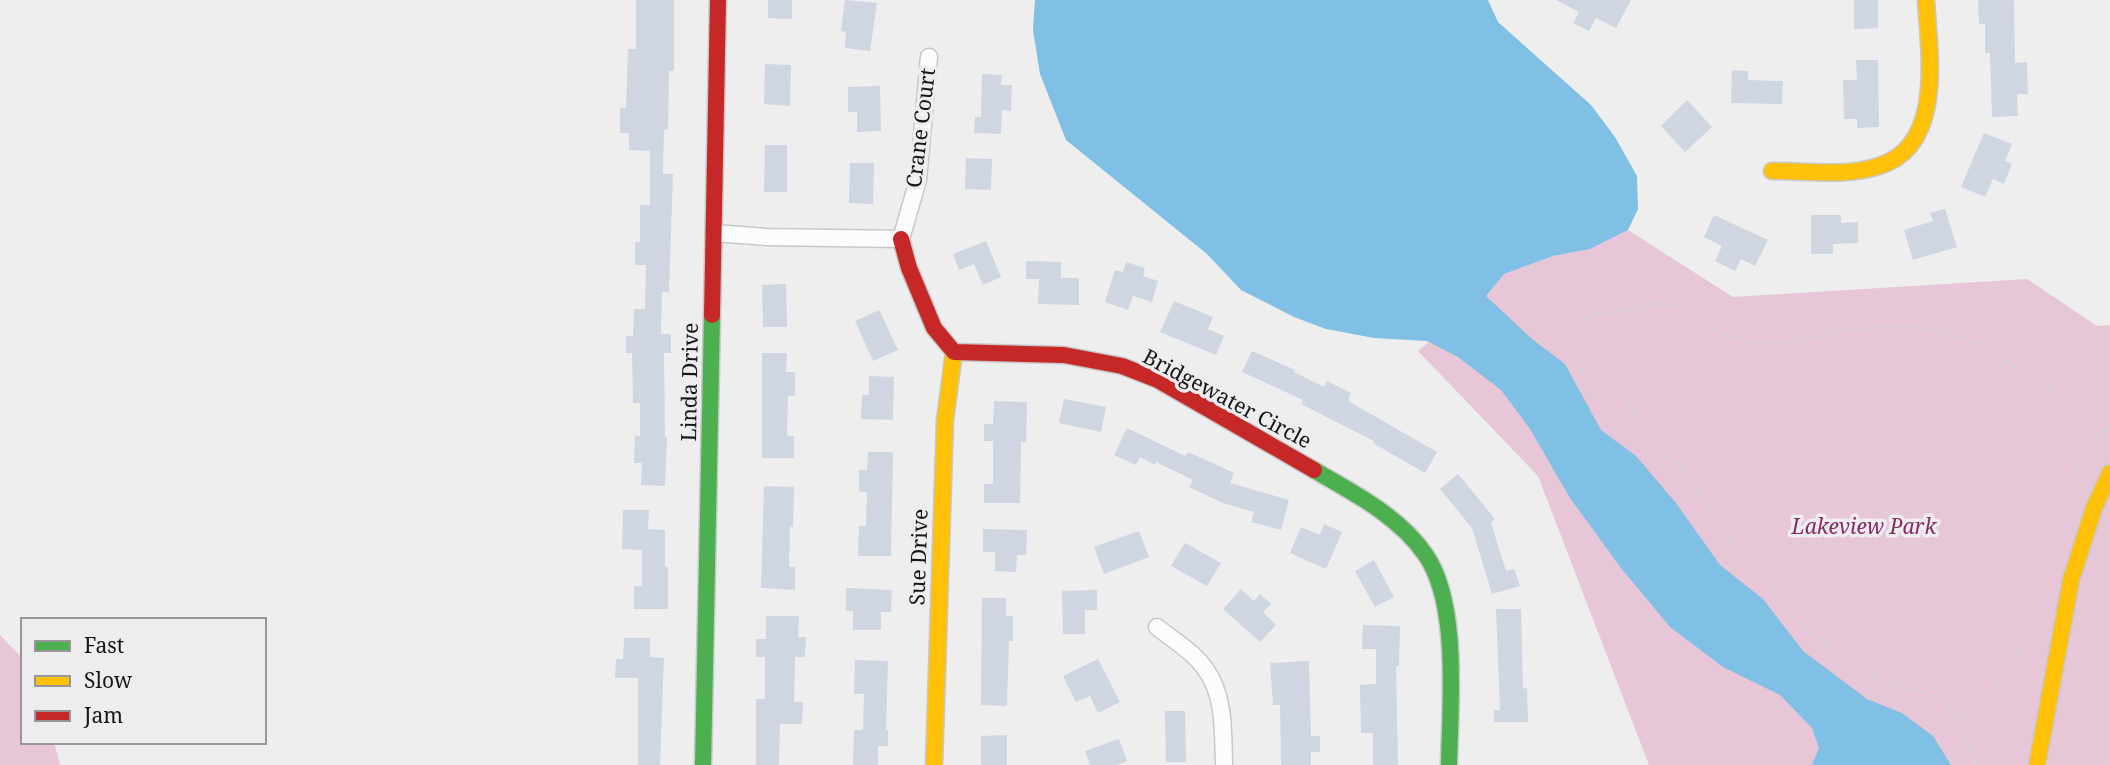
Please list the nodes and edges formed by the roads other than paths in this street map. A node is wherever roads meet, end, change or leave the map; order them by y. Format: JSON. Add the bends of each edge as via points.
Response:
{"nodes":[{"id":1,"x":718,"y":0,"type":"edge"},
{"id":2,"x":1926,"y":0,"type":"edge"},
{"id":3,"x":929,"y":57,"type":"dead end"},
{"id":4,"x":1772,"y":171,"type":"dead end"},
{"id":5,"x":714,"y":233,"type":"junction"},
{"id":6,"x":901,"y":239,"type":"junction"},
{"id":7,"x":954,"y":352,"type":"junction"},
{"id":8,"x":2110,"y":473,"type":"edge"},
{"id":9,"x":1157,"y":627,"type":"dead end"},
{"id":10,"x":703,"y":765,"type":"edge"},
{"id":11,"x":934,"y":765,"type":"edge"},
{"id":12,"x":1224,"y":765,"type":"edge"},
{"id":13,"x":1449,"y":765,"type":"edge"},
{"id":14,"x":2037,"y":765,"type":"edge"}],
"edges":[{"from":1,"to":5,"type":"street","name":"Linda Drive"},
{"from":2,"to":4,"type":"street","via":[[1930,83],[1924,123],[1915,141],[1901,156],[1882,166]]},
{"from":3,"to":6,"type":"street","name":"Crane Court","via":[[918,180]]},
{"from":5,"to":6,"type":"street"},
{"from":5,"to":10,"type":"street","name":"Linda Drive"},
{"from":6,"to":7,"type":"street","via":[[934,328]]},
{"from":7,"to":11,"type":"street","name":"Sue Drive","via":[[945,421]]},
{"from":7,"to":13,"type":"street","name":"Bridgewater Circle","via":[[1064,355],[1122,366],[1158,380],[1364,500],[1410,537],[1433,567],[1444,604]]},
{"from":8,"to":14,"type":"street","via":[[2094,503],[2075,559]]},
{"from":9,"to":12,"type":"street","via":[[1193,655],[1215,687],[1223,725]]}]}
